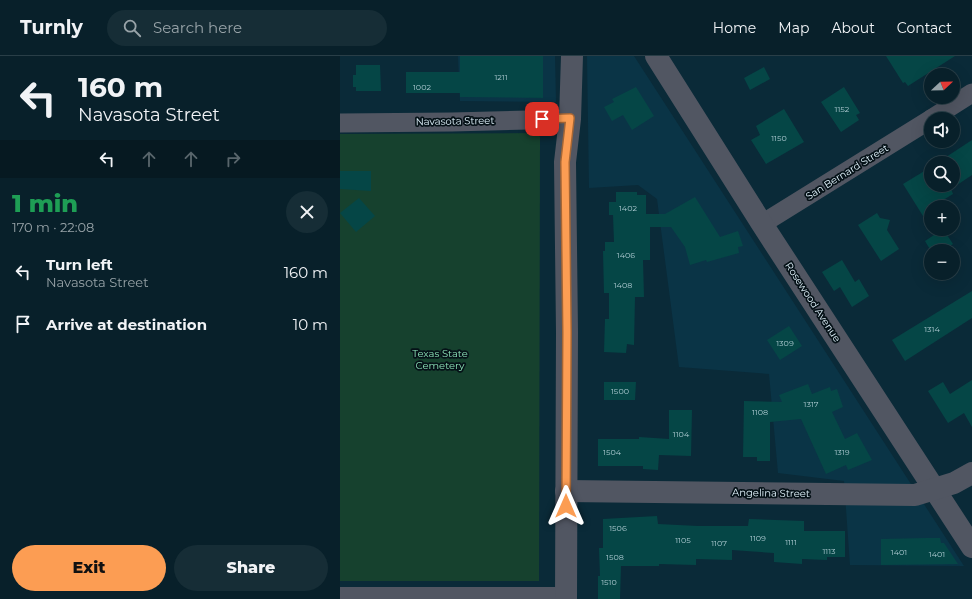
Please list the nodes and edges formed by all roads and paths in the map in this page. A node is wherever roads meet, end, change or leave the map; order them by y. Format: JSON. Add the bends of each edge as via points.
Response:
{"nodes":[{"id":1,"x":572,"y":56,"type":"edge"},
{"id":2,"x":656,"y":56,"type":"edge"},
{"id":3,"x":972,"y":94,"type":"edge"},
{"id":4,"x":942,"y":112,"type":"edge"},
{"id":5,"x":570,"y":118,"type":"junction"},
{"id":6,"x":340,"y":122,"type":"edge"},
{"id":7,"x":924,"y":123,"type":"edge"},
{"id":8,"x":762,"y":224,"type":"junction"},
{"id":9,"x":972,"y":473,"type":"edge"},
{"id":10,"x":935,"y":489,"type":"junction"},
{"id":11,"x":566,"y":491,"type":"junction"},
{"id":12,"x":972,"y":547,"type":"edge"},
{"id":13,"x":340,"y":598,"type":"edge"},
{"id":14,"x":566,"y":599,"type":"edge"}],
"edges":[{"from":1,"to":5,"type":"street"},
{"from":2,"to":8,"type":"street","name":"Rosewood Avenue"},
{"from":3,"to":4,"type":"street","name":"San Bernard Street"},
{"from":5,"to":6,"type":"street","name":"Navasota Street"},
{"from":5,"to":11,"type":"street","via":[[565,162]]},
{"from":7,"to":8,"type":"street","name":"San Bernard Street"},
{"from":8,"to":10,"type":"street","name":"Rosewood Avenue"},
{"from":9,"to":10,"type":"street","name":"Angelina Street","via":[[954,483]]},
{"from":10,"to":11,"type":"street","name":"Angelina Street","via":[[915,495]]},
{"from":10,"to":12,"type":"street","name":"Rosewood Avenue"},
{"from":11,"to":14,"type":"street"},
{"from":13,"to":14,"type":"street"}]}
